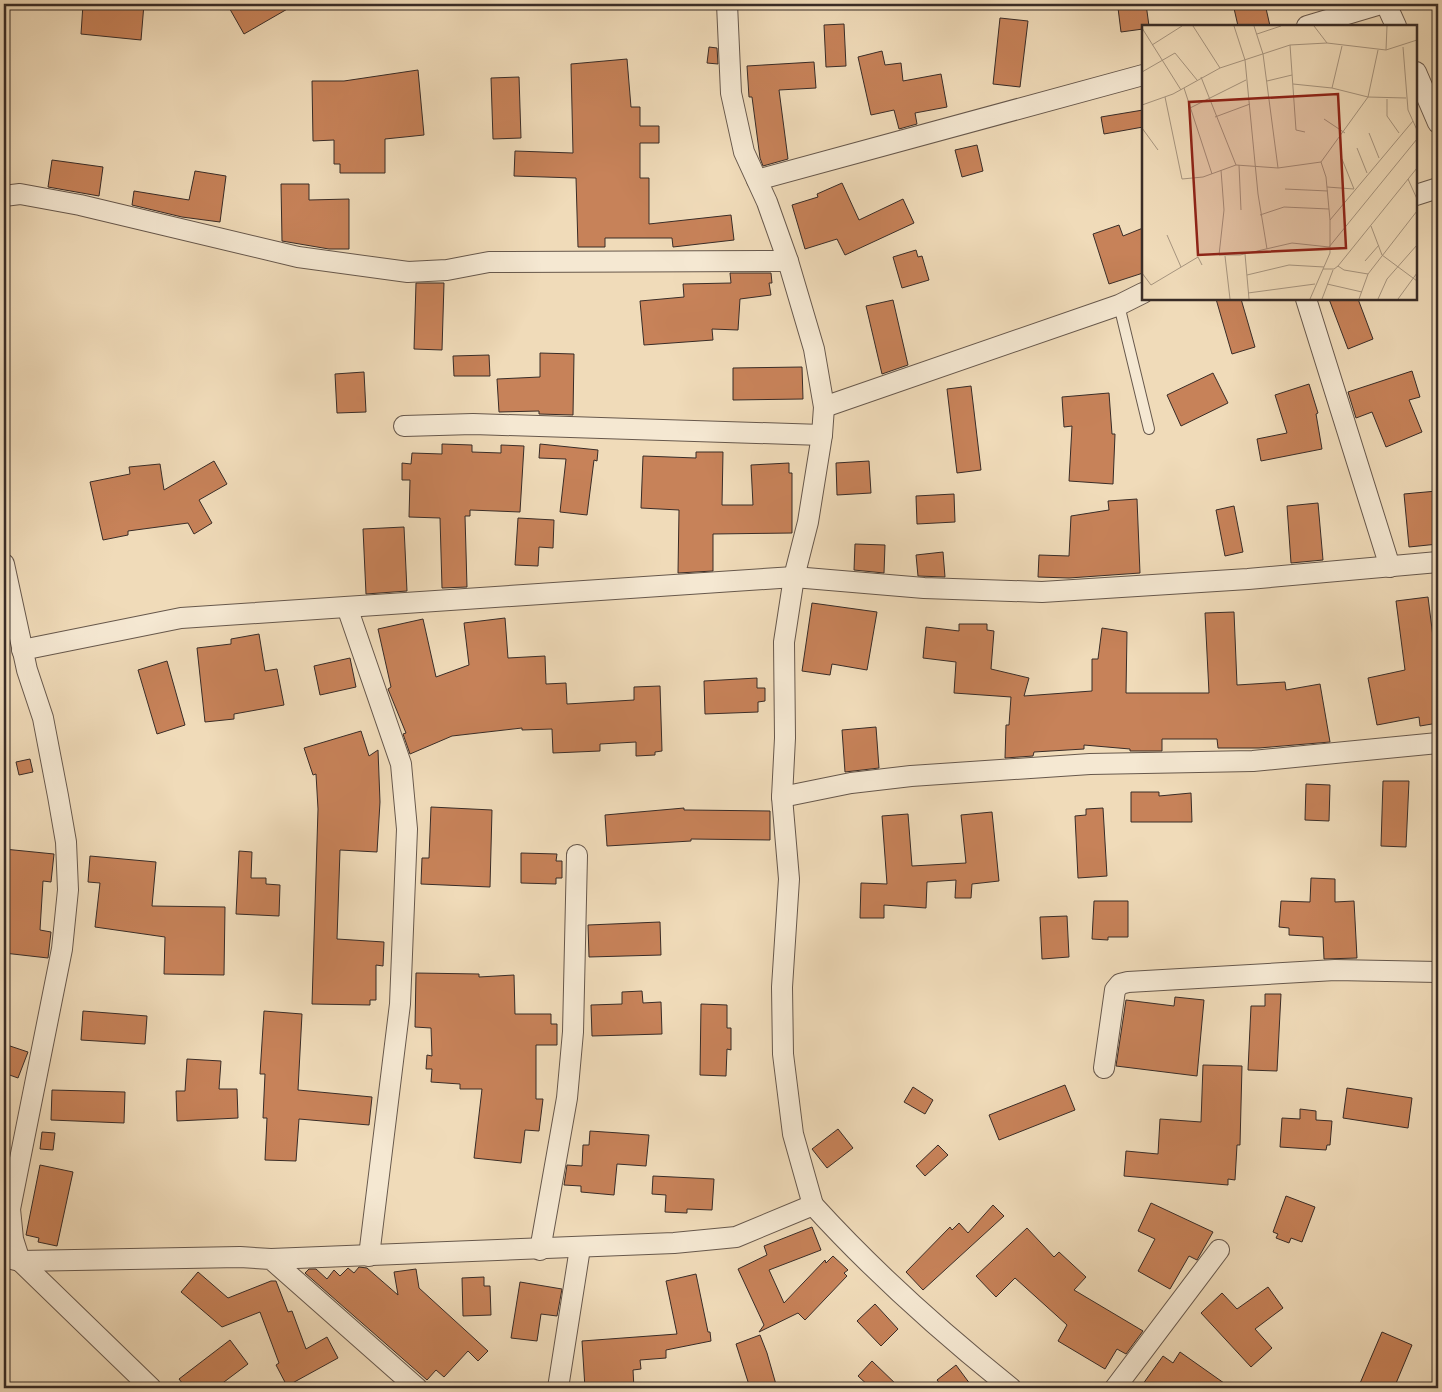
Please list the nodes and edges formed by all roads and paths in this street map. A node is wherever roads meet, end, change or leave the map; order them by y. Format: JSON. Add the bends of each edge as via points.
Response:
{"nodes":[{"id":1,"x":727,"y":4,"type":"edge"},
{"id":2,"x":1381,"y":4,"type":"edge"},
{"id":3,"x":1386,"y":4,"type":"edge"},
{"id":4,"x":1310,"y":25,"type":"edge"},
{"id":5,"x":1396,"y":25,"type":"edge"},
{"id":6,"x":1417,"y":74,"type":"edge"},
{"id":7,"x":1142,"y":75,"type":"edge"},
{"id":8,"x":1438,"y":123,"type":"edge"},
{"id":9,"x":757,"y":180,"type":"junction"},
{"id":10,"x":1438,"y":188,"type":"edge"},
{"id":11,"x":1417,"y":195,"type":"edge"},
{"id":12,"x":4,"y":196,"type":"edge"},
{"id":13,"x":788,"y":261,"type":"junction"},
{"id":14,"x":1142,"y":294,"type":"edge"},
{"id":15,"x":1306,"y":300,"type":"edge"},
{"id":16,"x":1119,"y":305,"type":"junction"},
{"id":17,"x":824,"y":407,"type":"junction"},
{"id":18,"x":404,"y":426,"type":"dead end"},
{"id":19,"x":1149,"y":429,"type":"dead end"},
{"id":20,"x":822,"y":435,"type":"junction"},
{"id":21,"x":1438,"y":562,"type":"edge"},
{"id":22,"x":4,"y":564,"type":"edge"},
{"id":23,"x":1390,"y":568,"type":"junction"},
{"id":24,"x":794,"y":577,"type":"junction"},
{"id":25,"x":347,"y":607,"type":"junction"},
{"id":26,"x":22,"y":650,"type":"junction"},
{"id":27,"x":1438,"y":743,"type":"edge"},
{"id":28,"x":782,"y":797,"type":"junction"},
{"id":29,"x":577,"y":854,"type":"dead end"},
{"id":30,"x":1438,"y":972,"type":"edge"},
{"id":31,"x":1104,"y":1068,"type":"dead end"},
{"id":32,"x":813,"y":1206,"type":"junction"},
{"id":33,"x":580,"y":1248,"type":"junction"},
{"id":34,"x":540,"y":1250,"type":"junction"},
{"id":35,"x":1220,"y":1250,"type":"dead end"},
{"id":36,"x":369,"y":1256,"type":"junction"},
{"id":37,"x":12,"y":1259,"type":"edge"},
{"id":38,"x":271,"y":1259,"type":"junction"},
{"id":39,"x":151,"y":1388,"type":"edge"},
{"id":40,"x":417,"y":1388,"type":"edge"},
{"id":41,"x":558,"y":1388,"type":"edge"},
{"id":42,"x":1011,"y":1388,"type":"edge"},
{"id":43,"x":1115,"y":1388,"type":"edge"}],
"edges":[{"from":1,"to":9,"type":"street","via":[[731,93],[744,152]]},
{"from":2,"to":4,"type":"street"},
{"from":3,"to":5,"type":"street"},
{"from":6,"to":8,"type":"street"},
{"from":7,"to":9,"type":"street"},
{"from":9,"to":13,"type":"street"},
{"from":10,"to":11,"type":"street"},
{"from":12,"to":13,"type":"street","via":[[20,194],[72,204],[298,257],[408,272],[447,270],[489,262]]},
{"from":13,"to":17,"type":"street","via":[[814,350]]},
{"from":14,"to":16,"type":"street"},
{"from":15,"to":23,"type":"street"},
{"from":16,"to":17,"type":"street"},
{"from":16,"to":19,"type":"lane"},
{"from":17,"to":20,"type":"street"},
{"from":18,"to":20,"type":"street","via":[[473,424]]},
{"from":20,"to":24,"type":"street","via":[[808,522]]},
{"from":21,"to":23,"type":"street"},
{"from":22,"to":26,"type":"street"},
{"from":23,"to":24,"type":"street","via":[[1042,592],[924,588]]},
{"from":24,"to":25,"type":"street"},
{"from":24,"to":28,"type":"street","via":[[784,642]]},
{"from":25,"to":26,"type":"street","via":[[181,618]]},
{"from":25,"to":36,"type":"street","via":[[401,764],[407,829],[400,1004]]},
{"from":26,"to":37,"type":"street","via":[[43,718],[58,796],[66,842],[68,890],[62,949],[10,1209]]},
{"from":27,"to":28,"type":"street","via":[[1252,761],[1090,764],[912,776],[851,783]]},
{"from":28,"to":32,"type":"street","via":[[789,879],[782,987],[783,1054],[793,1134]]},
{"from":29,"to":34,"type":"street","via":[[574,1032],[567,1098]]},
{"from":30,"to":31,"type":"street","via":[[1335,970],[1120,984],[1115,990]]},
{"from":32,"to":33,"type":"street","via":[[736,1237]]},
{"from":32,"to":42,"type":"street","via":[[872,1266],[974,1359]]},
{"from":33,"to":34,"type":"street"},
{"from":33,"to":41,"type":"street"},
{"from":34,"to":36,"type":"street"},
{"from":35,"to":43,"type":"street"},
{"from":36,"to":38,"type":"street"},
{"from":37,"to":38,"type":"street"},
{"from":37,"to":39,"type":"street"},
{"from":38,"to":40,"type":"street"}]}
